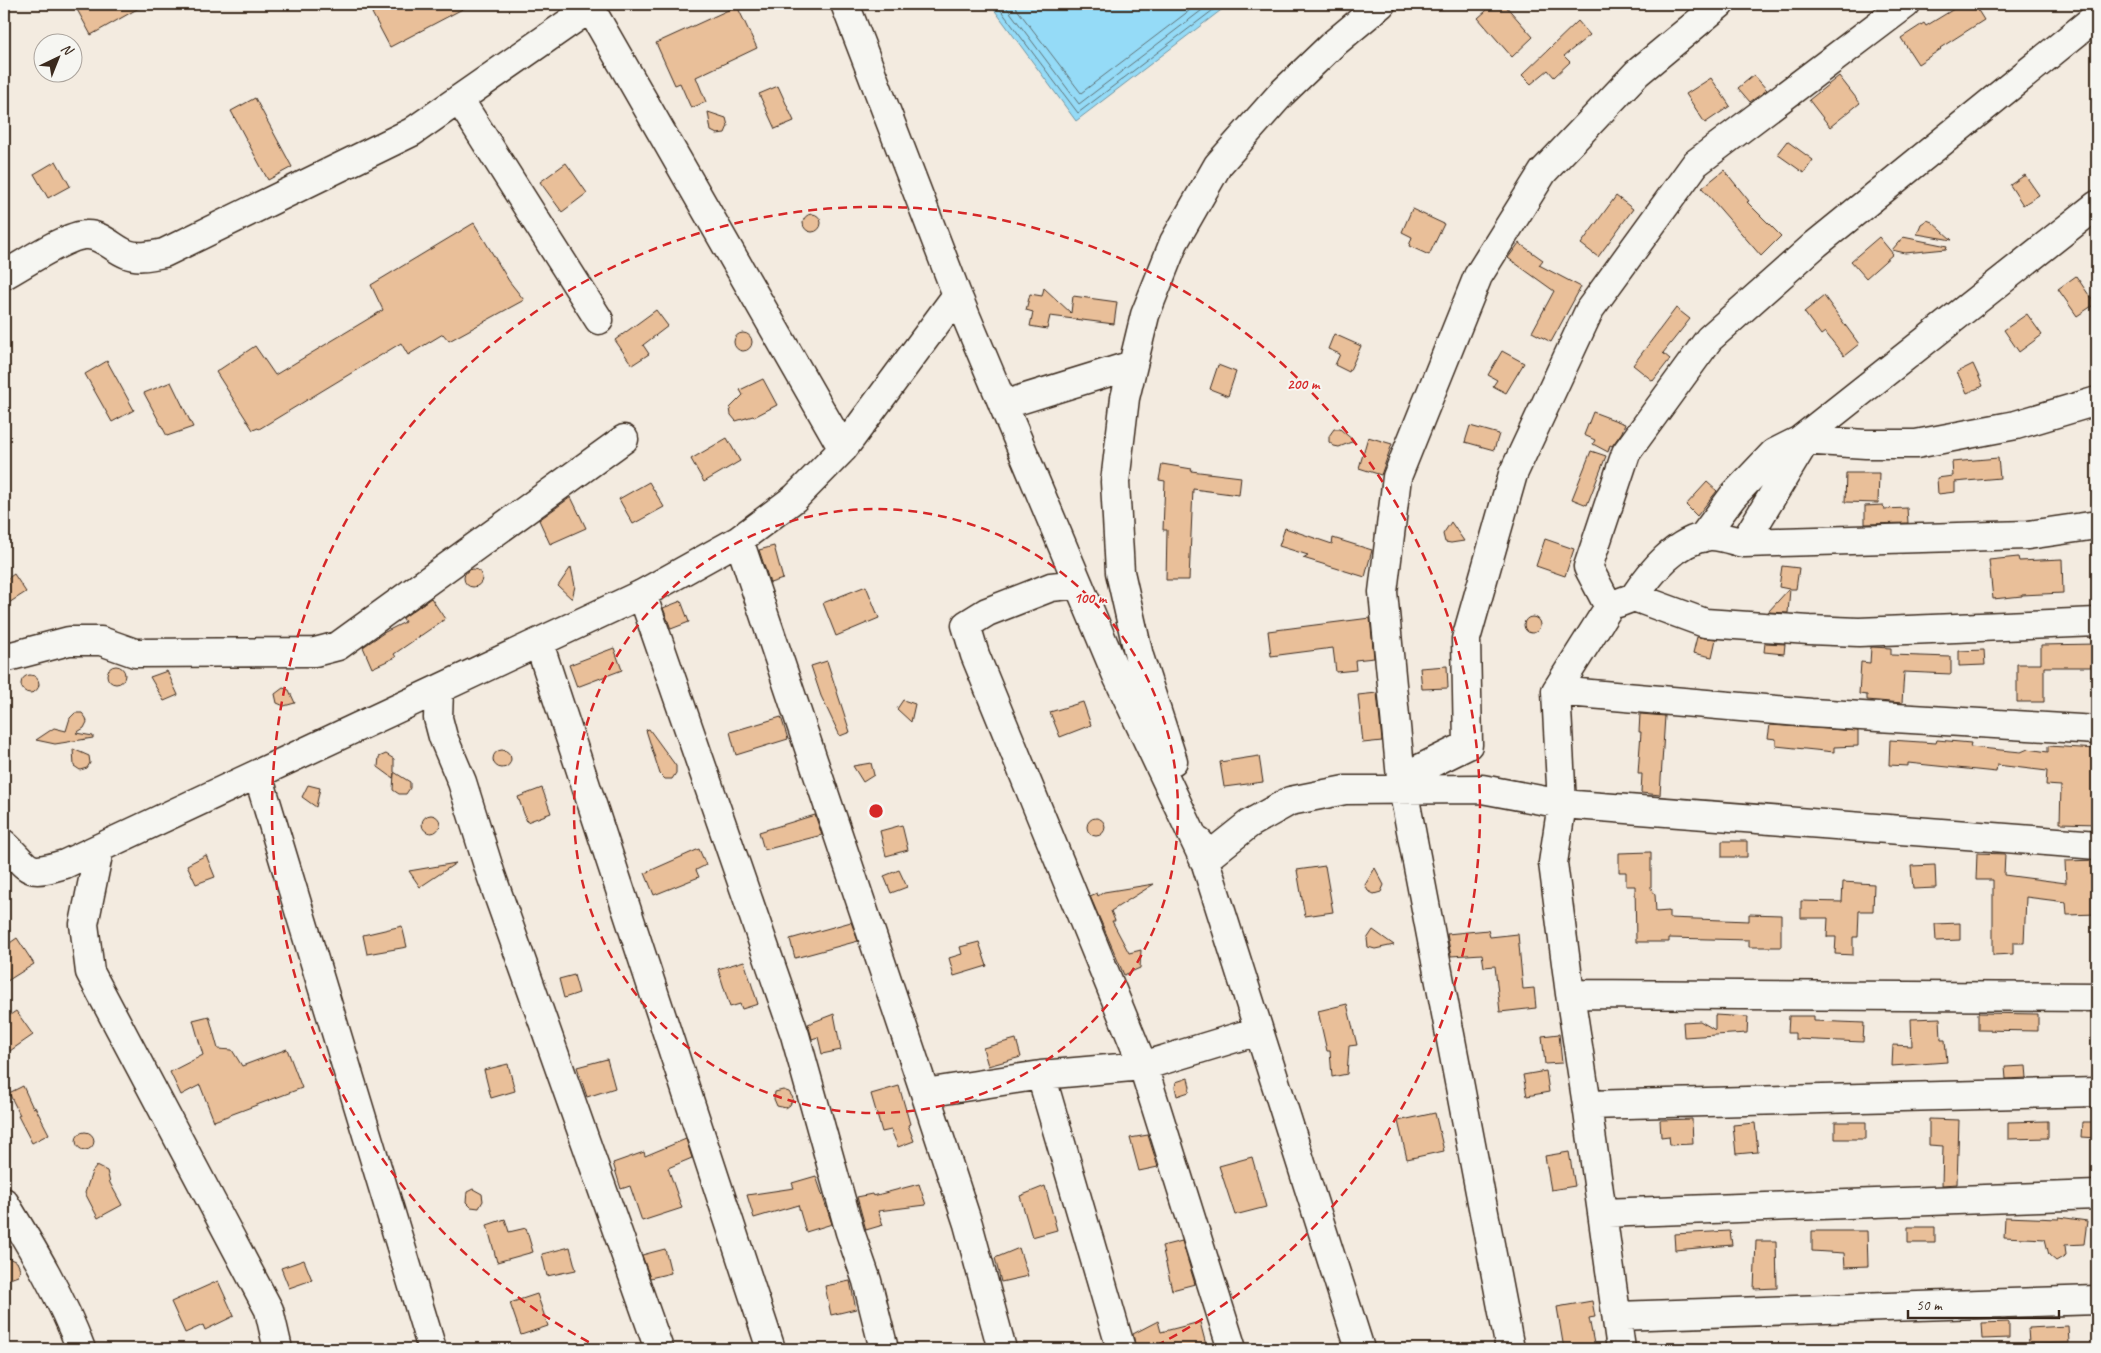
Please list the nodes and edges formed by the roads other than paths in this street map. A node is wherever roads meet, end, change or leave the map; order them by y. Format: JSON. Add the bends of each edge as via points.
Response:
{"nodes":[{"id":1,"x":845,"y":4,"type":"edge"},
{"id":2,"x":1381,"y":4,"type":"edge"},
{"id":3,"x":1720,"y":4,"type":"edge"},
{"id":4,"x":1906,"y":4,"type":"edge"},
{"id":5,"x":589,"y":6,"type":"edge"},
{"id":6,"x":2097,"y":16,"type":"edge"},
{"id":7,"x":459,"y":99,"type":"junction"},
{"id":8,"x":2097,"y":205,"type":"edge"},
{"id":9,"x":4,"y":275,"type":"edge"},
{"id":10,"x":956,"y":295,"type":"junction"},
{"id":11,"x":599,"y":320,"type":"dead end"},
{"id":12,"x":1132,"y":365,"type":"junction"},
{"id":13,"x":2097,"y":401,"type":"edge"},
{"id":14,"x":1003,"y":405,"type":"junction"},
{"id":15,"x":624,"y":438,"type":"dead end"},
{"id":16,"x":1800,"y":440,"type":"junction"},
{"id":17,"x":842,"y":449,"type":"junction"},
{"id":18,"x":2097,"y":525,"type":"edge"},
{"id":19,"x":1702,"y":538,"type":"junction"},
{"id":20,"x":739,"y":540,"type":"junction"},
{"id":21,"x":1744,"y":543,"type":"junction"},
{"id":22,"x":1078,"y":584,"type":"junction"},
{"id":23,"x":642,"y":594,"type":"junction"},
{"id":24,"x":1634,"y":596,"type":"junction"},
{"id":25,"x":1609,"y":607,"type":"junction"},
{"id":26,"x":2097,"y":622,"type":"edge"},
{"id":27,"x":539,"y":643,"type":"junction"},
{"id":28,"x":4,"y":658,"type":"edge"},
{"id":29,"x":439,"y":690,"type":"junction"},
{"id":30,"x":1556,"y":691,"type":"junction"},
{"id":31,"x":2097,"y":730,"type":"edge"},
{"id":32,"x":258,"y":775,"type":"junction"},
{"id":33,"x":1402,"y":784,"type":"junction"},
{"id":34,"x":1562,"y":804,"type":"junction"},
{"id":35,"x":4,"y":844,"type":"edge"},
{"id":36,"x":2097,"y":845,"type":"edge"},
{"id":37,"x":99,"y":850,"type":"junction"},
{"id":38,"x":1204,"y":860,"type":"junction"},
{"id":39,"x":1570,"y":994,"type":"junction"},
{"id":40,"x":2097,"y":997,"type":"edge"},
{"id":41,"x":1258,"y":1031,"type":"junction"},
{"id":42,"x":1142,"y":1066,"type":"junction"},
{"id":43,"x":1041,"y":1075,"type":"junction"},
{"id":44,"x":2097,"y":1092,"type":"edge"},
{"id":45,"x":926,"y":1093,"type":"junction"},
{"id":46,"x":1587,"y":1105,"type":"junction"},
{"id":47,"x":2097,"y":1195,"type":"edge"},
{"id":48,"x":4,"y":1202,"type":"edge"},
{"id":49,"x":1602,"y":1213,"type":"junction"},
{"id":50,"x":2097,"y":1300,"type":"edge"},
{"id":51,"x":1617,"y":1316,"type":"junction"},
{"id":52,"x":81,"y":1349,"type":"edge"},
{"id":53,"x":278,"y":1349,"type":"edge"},
{"id":54,"x":432,"y":1349,"type":"edge"},
{"id":55,"x":659,"y":1349,"type":"edge"},
{"id":56,"x":771,"y":1349,"type":"edge"},
{"id":57,"x":884,"y":1349,"type":"edge"},
{"id":58,"x":1002,"y":1349,"type":"edge"},
{"id":59,"x":1121,"y":1349,"type":"edge"},
{"id":60,"x":1232,"y":1349,"type":"edge"},
{"id":61,"x":1360,"y":1349,"type":"edge"},
{"id":62,"x":1510,"y":1349,"type":"edge"},
{"id":63,"x":1621,"y":1349,"type":"edge"}],
"edges":[{"from":1,"to":10,"type":"street"},
{"from":2,"to":12,"type":"street","via":[[1280,94],[1218,165],[1174,242],[1145,315]]},
{"from":3,"to":33,"type":"street","via":[[1637,73],[1543,172],[1478,276],[1396,477],[1383,592]]},
{"from":4,"to":33,"type":"street","via":[[1696,163],[1590,309],[1513,474],[1466,639],[1468,745]]},
{"from":5,"to":7,"type":"street"},
{"from":5,"to":17,"type":"street"},
{"from":6,"to":25,"type":"street","via":[[1816,244],[1709,339],[1626,453],[1588,567]]},
{"from":7,"to":9,"type":"street","via":[[412,132],[164,253],[142,257],[126,254],[87,234],[71,238]]},
{"from":7,"to":11,"type":"street"},
{"from":8,"to":16,"type":"street"},
{"from":10,"to":14,"type":"street"},
{"from":10,"to":17,"type":"street"},
{"from":12,"to":14,"type":"street"},
{"from":12,"to":38,"type":"street","via":[[1115,482],[1120,572],[1140,656]]},
{"from":13,"to":16,"type":"street","via":[[2016,426],[1916,444]]},
{"from":14,"to":22,"type":"street"},
{"from":15,"to":28,"type":"street","via":[[338,646],[315,652],[135,653],[101,642],[69,641]]},
{"from":16,"to":19,"type":"street","via":[[1774,453],[1734,496]]},
{"from":16,"to":21,"type":"street","via":[[1802,445]]},
{"from":17,"to":20,"type":"street","via":[[795,498]]},
{"from":18,"to":21,"type":"street","via":[[2028,536]]},
{"from":19,"to":21,"type":"street","via":[[1710,536]]},
{"from":19,"to":24,"type":"street","via":[[1679,549],[1653,570]]},
{"from":20,"to":23,"type":"street"},
{"from":20,"to":45,"type":"street"},
{"from":22,"to":38,"type":"street","via":[[1118,678]]},
{"from":22,"to":42,"type":"street","via":[[1051,587],[987,612],[966,625],[975,655]]},
{"from":23,"to":27,"type":"street"},
{"from":23,"to":57,"type":"street","via":[[795,1035]]},
{"from":24,"to":25,"type":"street"},
{"from":24,"to":26,"type":"street","via":[[1705,623],[1809,630],[1859,632]]},
{"from":25,"to":30,"type":"street"},
{"from":27,"to":29,"type":"street"},
{"from":27,"to":56,"type":"street"},
{"from":29,"to":32,"type":"street"},
{"from":29,"to":55,"type":"street","via":[[438,718],[443,737],[462,782],[491,874]]},
{"from":30,"to":31,"type":"street","via":[[1811,713]]},
{"from":30,"to":34,"type":"street"},
{"from":32,"to":37,"type":"street"},
{"from":32,"to":54,"type":"street"},
{"from":33,"to":34,"type":"street","via":[[1482,789]]},
{"from":33,"to":38,"type":"street","via":[[1290,801],[1249,824]]},
{"from":33,"to":62,"type":"street"},
{"from":34,"to":36,"type":"street"},
{"from":34,"to":39,"type":"street","via":[[1554,863]]},
{"from":35,"to":37,"type":"street","via":[[31,870],[41,871]]},
{"from":37,"to":53,"type":"street","via":[[84,924],[90,972],[270,1310]]},
{"from":38,"to":41,"type":"street"},
{"from":39,"to":40,"type":"street"},
{"from":39,"to":46,"type":"street"},
{"from":41,"to":42,"type":"street"},
{"from":41,"to":61,"type":"street"},
{"from":42,"to":43,"type":"street"},
{"from":42,"to":60,"type":"street"},
{"from":43,"to":45,"type":"street"},
{"from":43,"to":59,"type":"street"},
{"from":44,"to":46,"type":"street"},
{"from":45,"to":58,"type":"street","via":[[968,1224]]},
{"from":46,"to":49,"type":"street"},
{"from":47,"to":49,"type":"street"},
{"from":48,"to":52,"type":"street","via":[[70,1320]]},
{"from":49,"to":51,"type":"street"},
{"from":50,"to":51,"type":"street"},
{"from":51,"to":63,"type":"street"}]}
